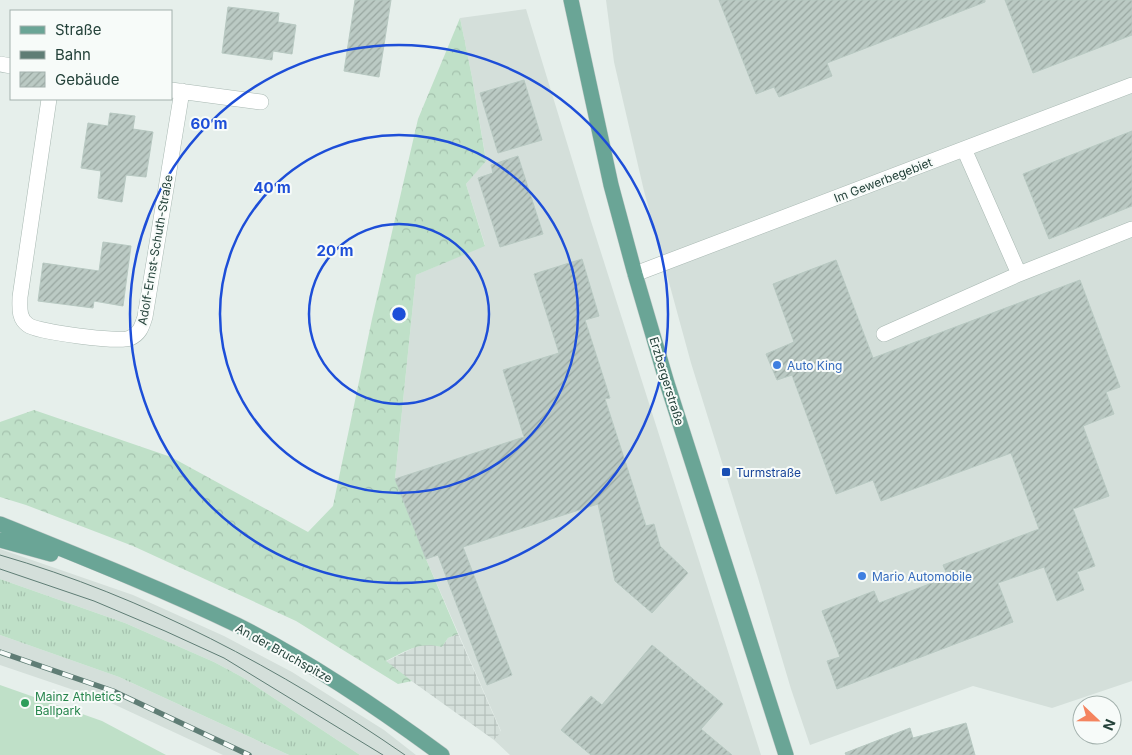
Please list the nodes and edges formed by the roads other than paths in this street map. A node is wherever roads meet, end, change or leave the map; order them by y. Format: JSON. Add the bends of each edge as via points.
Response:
{"nodes":[{"id":1,"x":571,"y":0,"type":"edge"},
{"id":2,"x":1132,"y":86,"type":"edge"},
{"id":3,"x":177,"y":90,"type":"edge"},
{"id":4,"x":49,"y":100,"type":"edge"},
{"id":5,"x":261,"y":102,"type":"dead end"},
{"id":6,"x":964,"y":149,"type":"junction"},
{"id":7,"x":1132,"y":228,"type":"edge"},
{"id":8,"x":635,"y":274,"type":"junction"},
{"id":9,"x":1019,"y":274,"type":"junction"},
{"id":10,"x":884,"y":334,"type":"dead end"},
{"id":11,"x":0,"y":524,"type":"edge"},
{"id":12,"x":0,"y":540,"type":"edge"},
{"id":13,"x":116,"y":571,"type":"junction"},
{"id":14,"x":442,"y":755,"type":"edge"},
{"id":15,"x":786,"y":755,"type":"edge"}],
"edges":[{"from":1,"to":8,"type":"main road","name":"Erzbergerstraße","via":[[611,185]]},
{"from":2,"to":6,"type":"street","name":"Im Gewerbegebiet"},
{"from":3,"to":4,"type":"street","name":"Adolf-Ernst-Schuth-Straße","via":[[145,317],[140,331],[130,339],[39,330],[27,325],[20,314]]},
{"from":3,"to":5,"type":"street","name":"Adolf-Ernst-Schuth-Straße"},
{"from":6,"to":8,"type":"street","name":"Im Gewerbegebiet"},
{"from":6,"to":9,"type":"street"},
{"from":7,"to":9,"type":"street"},
{"from":8,"to":15,"type":"main road","name":"Erzbergerstraße"},
{"from":9,"to":10,"type":"street"},
{"from":11,"to":13,"type":"main road","name":"An der Bruchspitze"},
{"from":12,"to":13,"type":"main road","name":"An der Bruchspitze"},
{"from":13,"to":14,"type":"main road","name":"An der Bruchspitze","via":[[238,626],[326,675]]}]}
